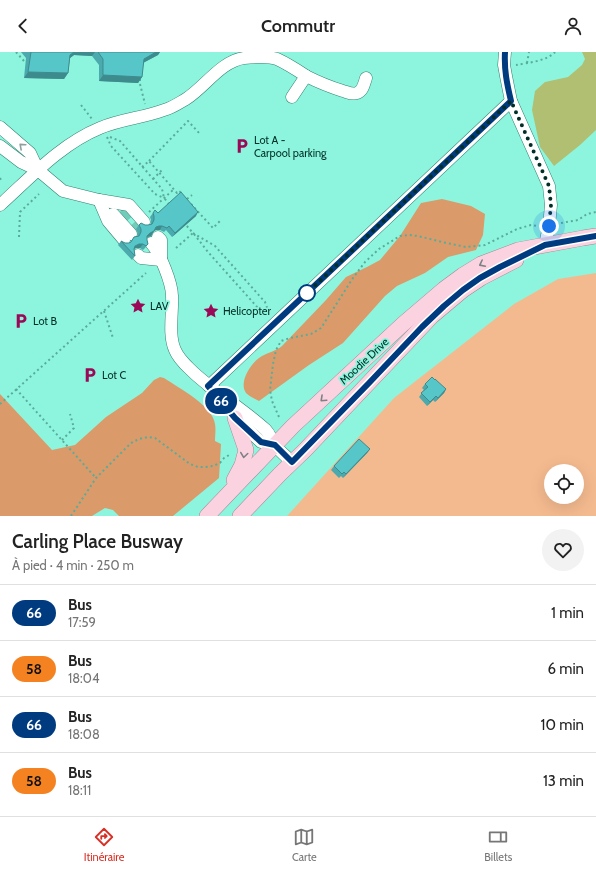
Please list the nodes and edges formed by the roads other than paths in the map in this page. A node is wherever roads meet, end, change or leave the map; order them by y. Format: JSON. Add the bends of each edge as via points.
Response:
{"nodes":[{"id":1,"x":505,"y":52,"type":"edge"},
{"id":2,"x":306,"y":76,"type":"junction"},
{"id":3,"x":366,"y":78,"type":"dead end"},
{"id":4,"x":292,"y":97,"type":"dead end"},
{"id":5,"x":511,"y":101,"type":"junction"},
{"id":6,"x":0,"y":127,"type":"edge"},
{"id":7,"x":0,"y":146,"type":"edge"},
{"id":8,"x":38,"y":170,"type":"junction"},
{"id":9,"x":100,"y":200,"type":"junction"},
{"id":10,"x":0,"y":205,"type":"edge"},
{"id":11,"x":145,"y":218,"type":"road end"},
{"id":12,"x":596,"y":236,"type":"edge"},
{"id":13,"x":127,"y":237,"type":"dead end"},
{"id":14,"x":545,"y":245,"type":"junction"},
{"id":15,"x":162,"y":260,"type":"junction"},
{"id":16,"x":208,"y":386,"type":"junction"},
{"id":17,"x":235,"y":418,"type":"junction"},
{"id":18,"x":275,"y":445,"type":"junction"},
{"id":19,"x":292,"y":462,"type":"junction"},
{"id":20,"x":221,"y":502,"type":"junction"},
{"id":21,"x":207,"y":516,"type":"edge"},
{"id":22,"x":240,"y":516,"type":"edge"}],
"edges":[{"from":1,"to":5,"type":"street","via":[[504,65]]},
{"from":2,"to":3,"type":"street","via":[[352,94],[363,89]]},
{"from":2,"to":4,"type":"street"},
{"from":2,"to":8,"type":"street","via":[[275,58],[252,57],[232,61],[186,99],[165,110],[99,128],[65,148]]},
{"from":5,"to":14,"type":"street","via":[[549,186],[551,205]]},
{"from":5,"to":16,"type":"street"},
{"from":8,"to":6,"type":"street","one_way":true,"via":[[30,153]]},
{"from":7,"to":8,"type":"street","via":[[21,162]]},
{"from":8,"to":9,"type":"street","via":[[63,191]]},
{"from":8,"to":10,"type":"street"},
{"from":9,"to":11,"type":"street","via":[[129,205]]},
{"from":9,"to":13,"type":"street"},
{"from":12,"to":14,"type":"main road","name":"Moodie Drive"},
{"from":14,"to":18,"type":"main road","name":"Moodie Drive","one_way":true,"via":[[518,250],[481,264],[444,289],[403,324]]},
{"from":14,"to":19,"type":"main road","name":"Moodie Drive","via":[[480,278],[444,306]]},
{"from":15,"to":15,"type":"street","via":[[162,240],[148,246],[148,252]]},
{"from":15,"to":16,"type":"street","via":[[172,294],[171,337],[174,350]]},
{"from":16,"to":17,"type":"street"},
{"from":16,"to":18,"type":"street","via":[[268,431]]},
{"from":17,"to":18,"type":"street","via":[[261,442]]},
{"from":17,"to":20,"type":"main road","one_way":true,"via":[[246,450],[242,465]]},
{"from":18,"to":19,"type":"street"},
{"from":18,"to":20,"type":"main road","name":"Moodie Drive"},
{"from":19,"to":22,"type":"main road","name":"Moodie Drive"},
{"from":20,"to":21,"type":"main road","name":"Moodie Drive"}]}
